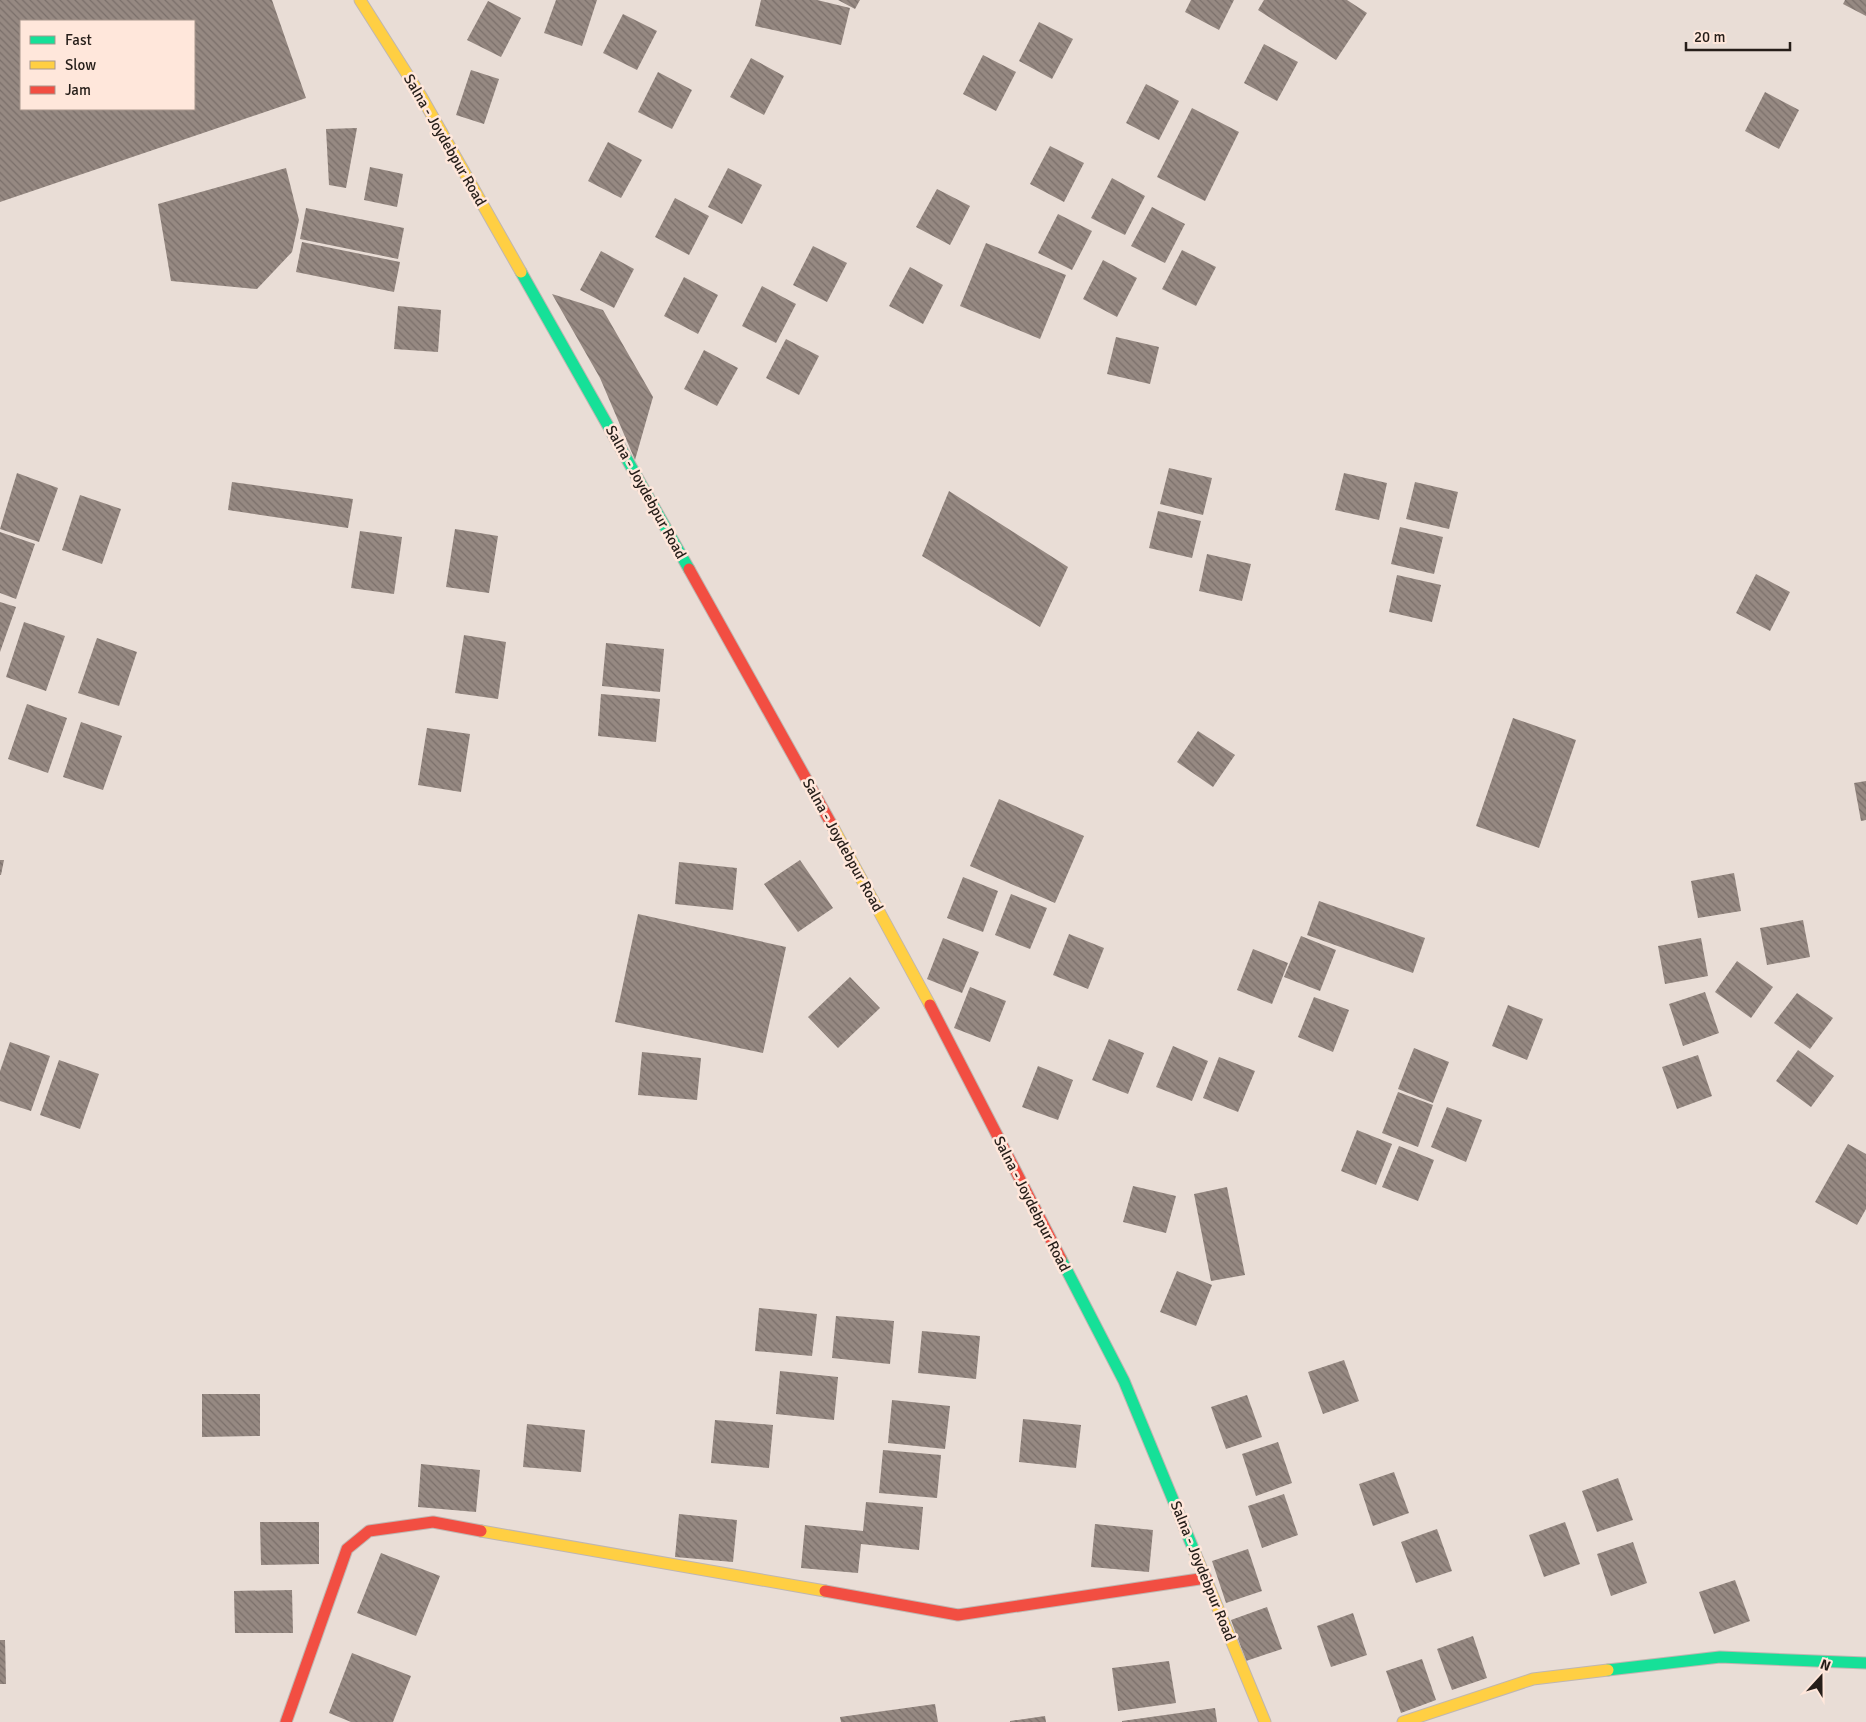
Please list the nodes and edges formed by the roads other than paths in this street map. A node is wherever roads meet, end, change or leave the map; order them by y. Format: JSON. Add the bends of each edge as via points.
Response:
{"nodes":[{"id":1,"x":360,"y":0,"type":"edge"},
{"id":2,"x":1206,"y":1578,"type":"junction"},
{"id":3,"x":1866,"y":1663,"type":"edge"},
{"id":4,"x":286,"y":1722,"type":"edge"},
{"id":5,"x":1265,"y":1722,"type":"edge"},
{"id":6,"x":1404,"y":1722,"type":"edge"}],
"edges":[{"from":1,"to":2,"type":"main road","name":"Salna - Joydebpur Road","via":[[421,96],[893,934],[1124,1381]]},
{"from":2,"to":4,"type":"main road","via":[[958,1615],[433,1522],[370,1531],[347,1549]]},
{"from":2,"to":5,"type":"main road","name":"Salna - Joydebpur Road"},
{"from":3,"to":6,"type":"main road","via":[[1720,1658],[1533,1679]]}]}
